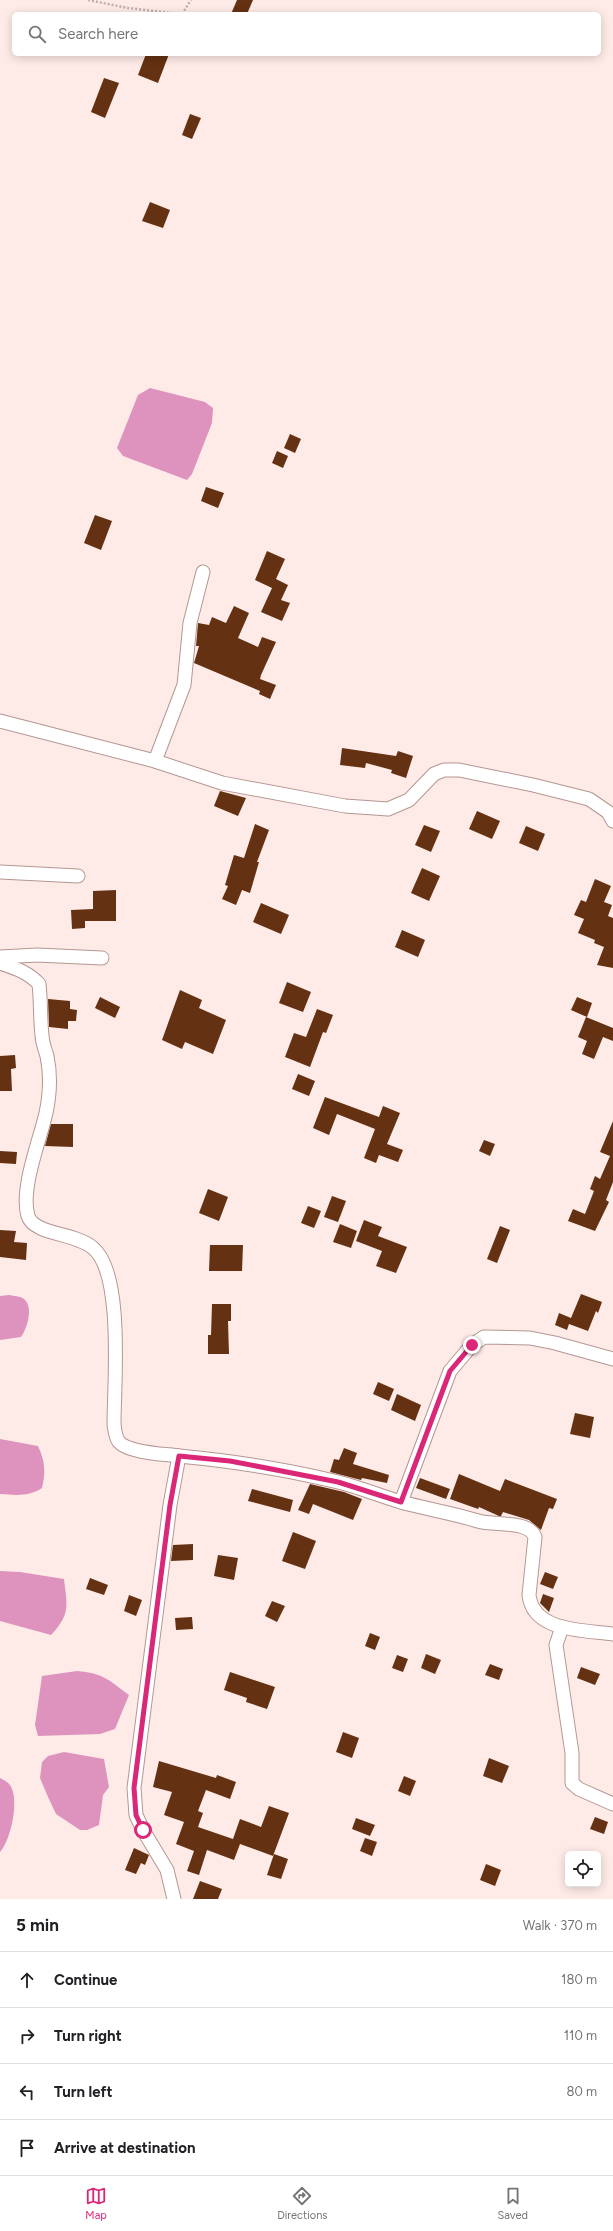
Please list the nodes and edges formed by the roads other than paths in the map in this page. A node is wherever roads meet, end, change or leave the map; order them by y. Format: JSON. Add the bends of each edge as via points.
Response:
{"nodes":[{"id":1,"x":203,"y":572,"type":"dead end"},
{"id":2,"x":0,"y":721,"type":"edge"},
{"id":3,"x":155,"y":761,"type":"junction"},
{"id":4,"x":613,"y":820,"type":"edge"},
{"id":5,"x":0,"y":872,"type":"edge"},
{"id":6,"x":78,"y":876,"type":"dead end"},
{"id":7,"x":0,"y":957,"type":"edge"},
{"id":8,"x":102,"y":958,"type":"dead end"},
{"id":9,"x":0,"y":963,"type":"edge"},
{"id":10,"x":613,"y":1359,"type":"edge"},
{"id":11,"x":179,"y":1456,"type":"junction"},
{"id":12,"x":401,"y":1502,"type":"junction"},
{"id":13,"x":562,"y":1627,"type":"junction"},
{"id":14,"x":613,"y":1634,"type":"edge"},
{"id":15,"x":613,"y":1804,"type":"edge"},
{"id":16,"x":174,"y":1899,"type":"edge"}],
"edges":[{"from":1,"to":3,"type":"street","via":[[190,623],[184,685]]},
{"from":2,"to":3,"type":"street"},
{"from":3,"to":4,"type":"street","via":[[247,789],[265,790],[345,806],[388,809],[409,800],[434,774],[444,770],[459,770],[589,799],[608,812]]},
{"from":5,"to":6,"type":"street"},
{"from":7,"to":8,"type":"street","via":[[37,955]]},
{"from":9,"to":11,"type":"street","via":[[26,973],[39,984],[42,1037],[50,1075],[50,1096],[32,1163],[25,1202],[28,1217],[35,1226],[44,1231],[69,1236],[94,1248],[107,1270],[116,1327],[116,1438],[128,1448]]},
{"from":10,"to":12,"type":"street","via":[[530,1338],[484,1337],[472,1345],[450,1371]]},
{"from":11,"to":12,"type":"street","via":[[230,1461],[324,1479]]},
{"from":11,"to":16,"type":"street","via":[[170,1505],[134,1788],[136,1815],[167,1870]]},
{"from":12,"to":13,"type":"street","via":[[489,1524],[523,1525],[533,1531],[535,1537],[531,1561],[530,1603],[542,1619]]},
{"from":13,"to":14,"type":"street"},
{"from":13,"to":15,"type":"street","via":[[556,1645],[572,1753],[572,1782],[579,1789]]}]}
